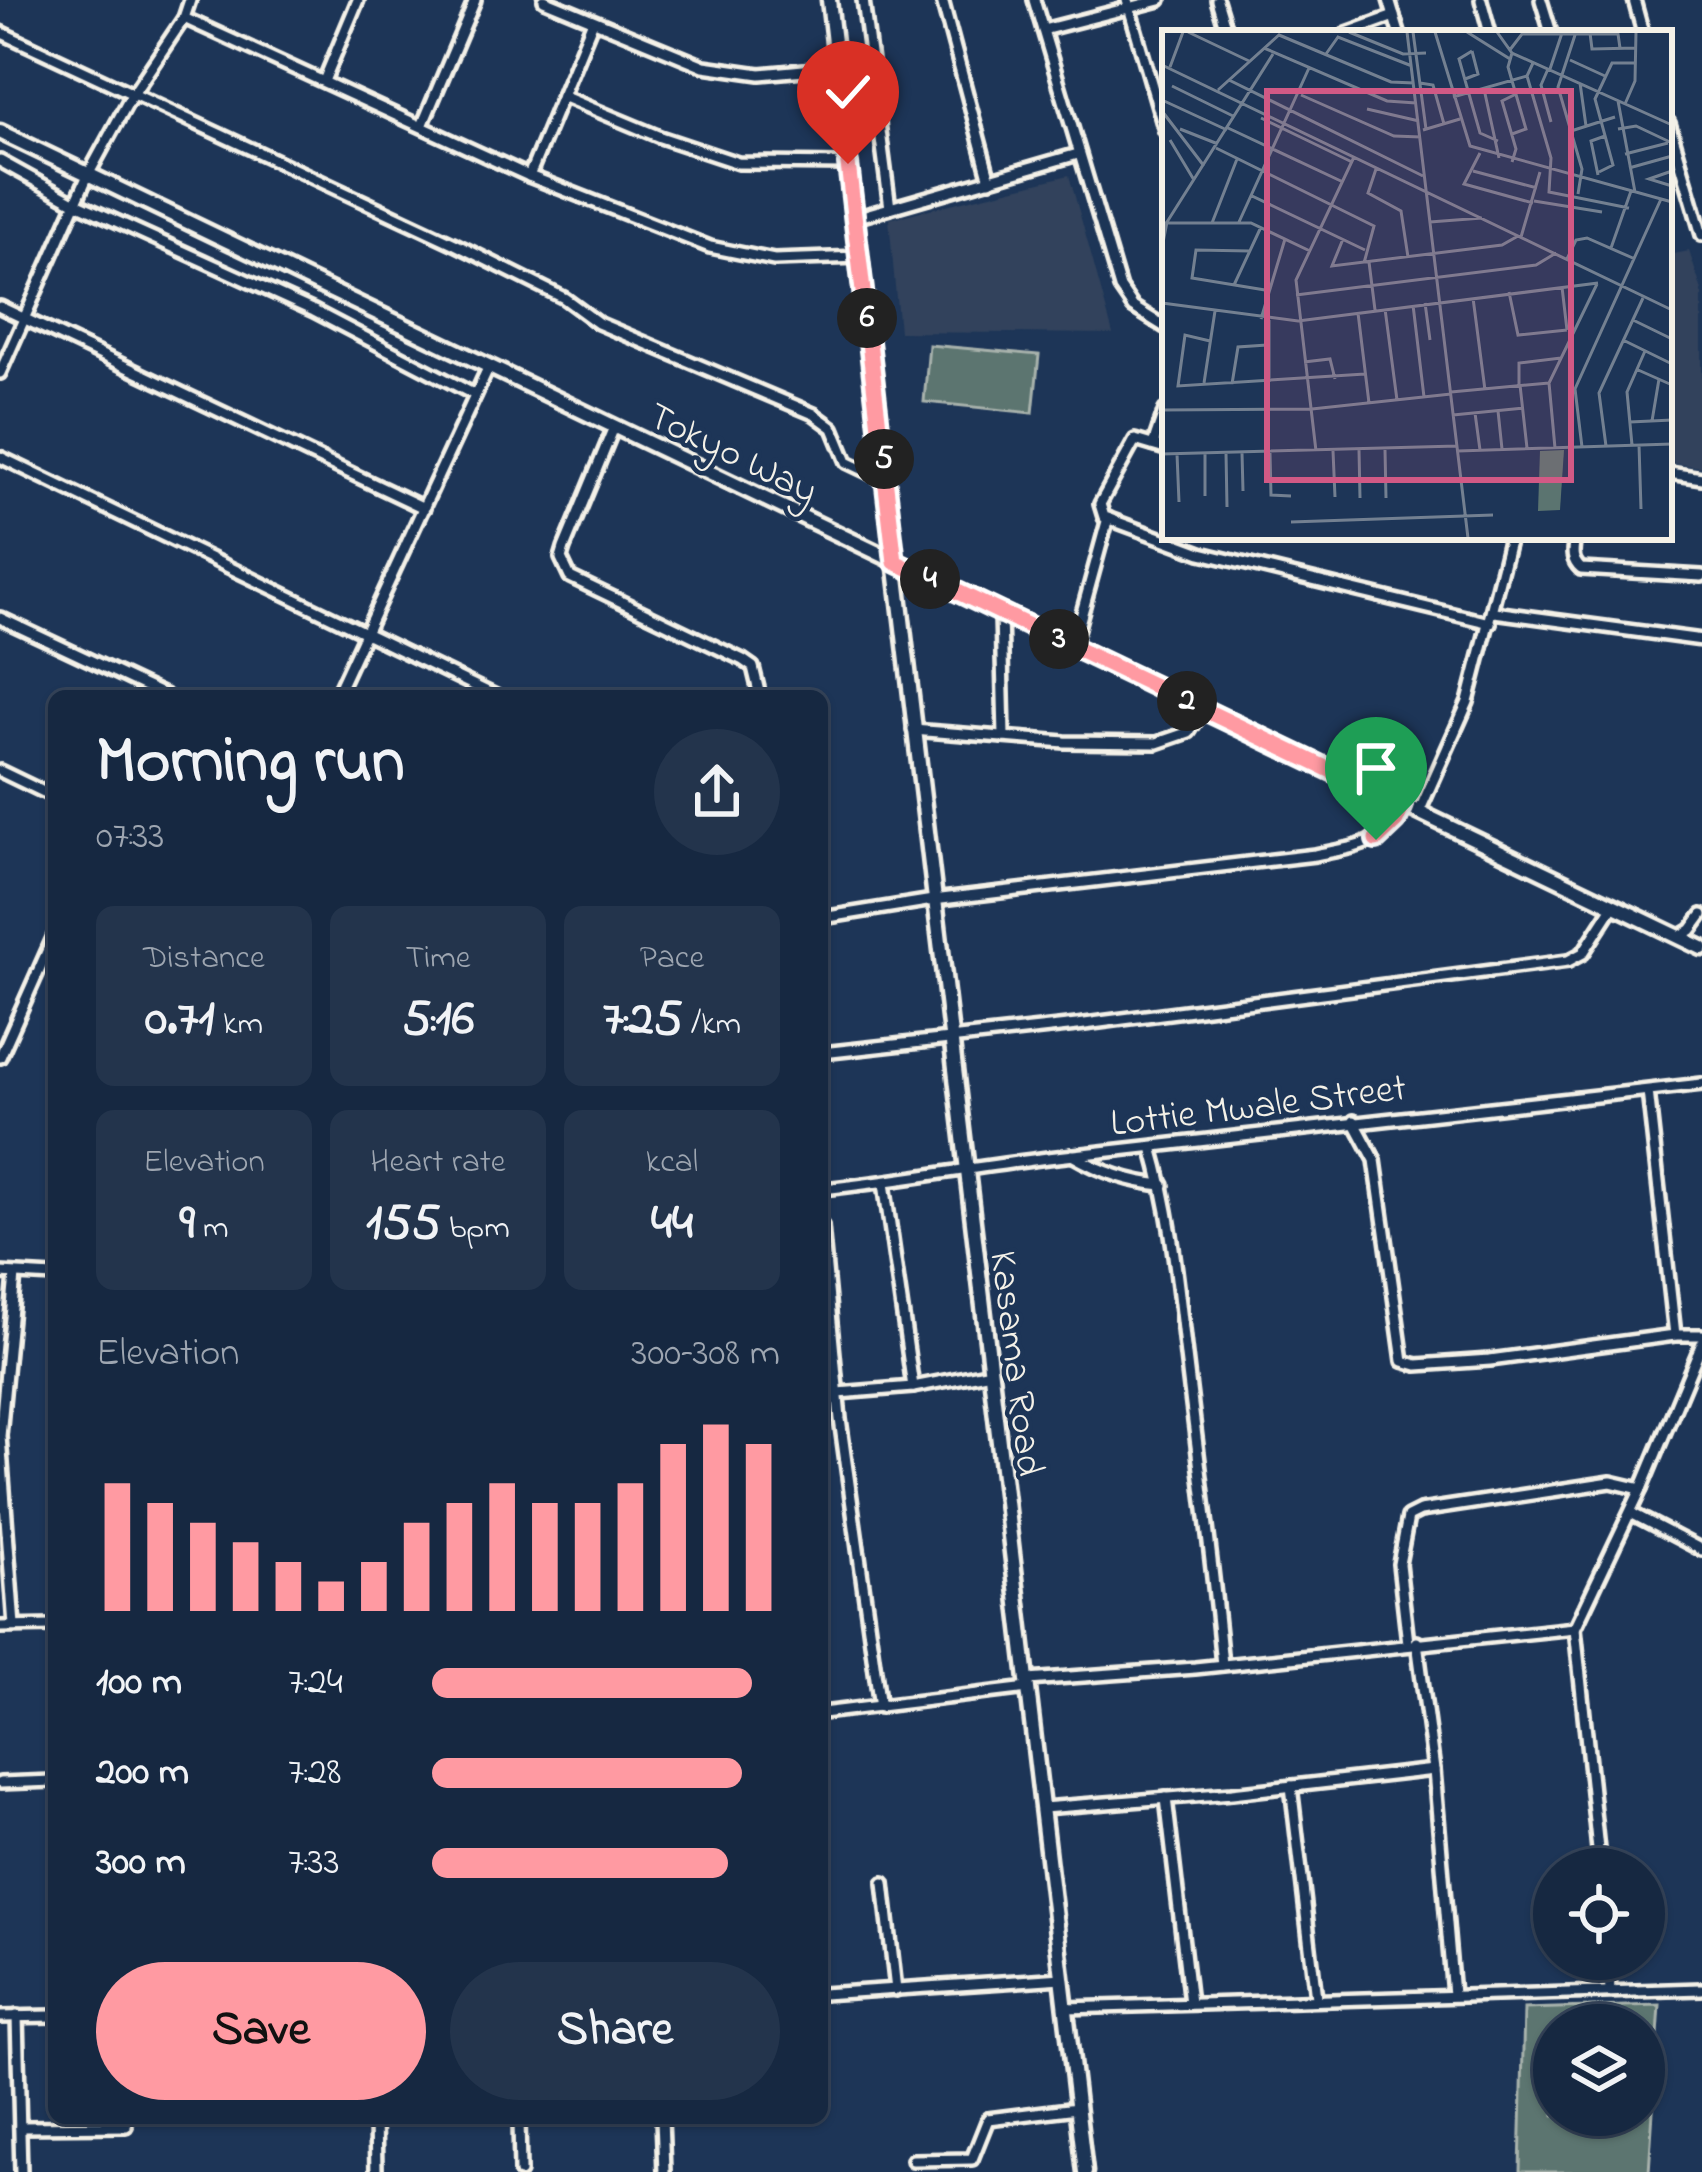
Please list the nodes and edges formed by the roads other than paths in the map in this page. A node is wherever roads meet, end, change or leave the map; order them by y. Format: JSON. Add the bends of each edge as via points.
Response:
{"nodes":[{"id":1,"x":190,"y":0,"type":"edge"},
{"id":2,"x":358,"y":0,"type":"edge"},
{"id":3,"x":475,"y":0,"type":"edge"},
{"id":4,"x":544,"y":0,"type":"edge"},
{"id":5,"x":829,"y":0,"type":"edge"},
{"id":6,"x":863,"y":0,"type":"edge"},
{"id":7,"x":942,"y":0,"type":"edge"},
{"id":8,"x":1034,"y":0,"type":"edge"},
{"id":9,"x":1160,"y":0,"type":"edge"},
{"id":10,"x":1217,"y":0,"type":"edge"},
{"id":11,"x":1389,"y":0,"type":"edge"},
{"id":12,"x":1481,"y":0,"type":"edge"},
{"id":13,"x":1541,"y":0,"type":"edge"},
{"id":14,"x":1634,"y":0,"type":"edge"},
{"id":15,"x":1129,"y":4,"type":"edge"},
{"id":16,"x":1394,"y":16,"type":"junction"},
{"id":17,"x":184,"y":18,"type":"junction"},
{"id":18,"x":593,"y":20,"type":"junction"},
{"id":19,"x":1043,"y":30,"type":"junction"},
{"id":20,"x":1225,"y":30,"type":"edge"},
{"id":21,"x":1355,"y":30,"type":"edge"},
{"id":22,"x":1398,"y":30,"type":"edge"},
{"id":23,"x":1489,"y":30,"type":"edge"},
{"id":24,"x":1550,"y":30,"type":"edge"},
{"id":25,"x":1642,"y":30,"type":"edge"},
{"id":26,"x":0,"y":32,"type":"edge"},
{"id":27,"x":837,"y":67,"type":"junction"},
{"id":28,"x":324,"y":81,"type":"junction"},
{"id":29,"x":133,"y":94,"type":"junction"},
{"id":30,"x":562,"y":96,"type":"junction"},
{"id":31,"x":1162,"y":120,"type":"edge"},
{"id":32,"x":422,"y":126,"type":"junction"},
{"id":33,"x":0,"y":132,"type":"edge"},
{"id":34,"x":1672,"y":144,"type":"edge"},
{"id":35,"x":1078,"y":154,"type":"junction"},
{"id":36,"x":0,"y":161,"type":"edge"},
{"id":37,"x":848,"y":164,"type":"junction"},
{"id":38,"x":88,"y":175,"type":"junction"},
{"id":39,"x":529,"y":176,"type":"junction"},
{"id":40,"x":990,"y":180,"type":"junction"},
{"id":41,"x":74,"y":202,"type":"junction"},
{"id":42,"x":890,"y":208,"type":"junction"},
{"id":43,"x":855,"y":218,"type":"junction"},
{"id":44,"x":1701,"y":227,"type":"edge"},
{"id":45,"x":263,"y":256,"type":"junction"},
{"id":46,"x":860,"y":257,"type":"junction"},
{"id":47,"x":250,"y":283,"type":"junction"},
{"id":48,"x":0,"y":308,"type":"edge"},
{"id":49,"x":26,"y":320,"type":"junction"},
{"id":50,"x":1162,"y":325,"type":"edge"},
{"id":51,"x":488,"y":365,"type":"junction"},
{"id":52,"x":0,"y":374,"type":"edge"},
{"id":53,"x":476,"y":395,"type":"junction"},
{"id":54,"x":614,"y":427,"type":"junction"},
{"id":55,"x":1159,"y":447,"type":"edge"},
{"id":56,"x":0,"y":457,"type":"edge"},
{"id":57,"x":1672,"y":473,"type":"edge"},
{"id":58,"x":1702,"y":478,"type":"edge"},
{"id":59,"x":887,"y":481,"type":"junction"},
{"id":60,"x":424,"y":508,"type":"junction"},
{"id":61,"x":1108,"y":518,"type":"junction"},
{"id":62,"x":892,"y":532,"type":"junction"},
{"id":63,"x":1162,"y":538,"type":"edge"},
{"id":64,"x":1166,"y":540,"type":"edge"},
{"id":65,"x":1506,"y":540,"type":"edge"},
{"id":66,"x":1574,"y":540,"type":"edge"},
{"id":67,"x":862,"y":546,"type":"junction"},
{"id":68,"x":895,"y":562,"type":"junction"},
{"id":69,"x":1702,"y":576,"type":"edge"},
{"id":70,"x":929,"y":578,"type":"junction"},
{"id":71,"x":898,"y":602,"type":"junction"},
{"id":72,"x":1001,"y":613,"type":"junction"},
{"id":73,"x":1492,"y":617,"type":"junction"},
{"id":74,"x":0,"y":618,"type":"edge"},
{"id":75,"x":365,"y":632,"type":"junction"},
{"id":76,"x":1702,"y":640,"type":"edge"},
{"id":77,"x":1073,"y":646,"type":"junction"},
{"id":78,"x":153,"y":690,"type":"edge"},
{"id":79,"x":339,"y":690,"type":"edge"},
{"id":80,"x":484,"y":690,"type":"edge"},
{"id":81,"x":759,"y":690,"type":"edge"},
{"id":82,"x":1203,"y":710,"type":"junction"},
{"id":83,"x":914,"y":730,"type":"junction"},
{"id":84,"x":1004,"y":737,"type":"junction"},
{"id":85,"x":0,"y":770,"type":"edge"},
{"id":86,"x":48,"y":794,"type":"edge"},
{"id":87,"x":1403,"y":805,"type":"junction"},
{"id":88,"x":1419,"y":812,"type":"junction"},
{"id":89,"x":933,"y":900,"type":"junction"},
{"id":90,"x":1614,"y":905,"type":"junction"},
{"id":91,"x":1702,"y":916,"type":"edge"},
{"id":92,"x":828,"y":917,"type":"edge"},
{"id":93,"x":1679,"y":937,"type":"junction"},
{"id":94,"x":1702,"y":948,"type":"edge"},
{"id":95,"x":48,"y":950,"type":"edge"},
{"id":96,"x":952,"y":1036,"type":"junction"},
{"id":97,"x":828,"y":1052,"type":"edge"},
{"id":98,"x":0,"y":1058,"type":"edge"},
{"id":99,"x":1702,"y":1084,"type":"edge"},
{"id":100,"x":1648,"y":1091,"type":"junction"},
{"id":101,"x":1354,"y":1120,"type":"junction"},
{"id":102,"x":1152,"y":1147,"type":"junction"},
{"id":103,"x":1072,"y":1155,"type":"junction"},
{"id":104,"x":964,"y":1167,"type":"junction"},
{"id":105,"x":884,"y":1183,"type":"junction"},
{"id":106,"x":1163,"y":1185,"type":"junction"},
{"id":107,"x":828,"y":1189,"type":"edge"},
{"id":108,"x":0,"y":1273,"type":"edge"},
{"id":109,"x":16,"y":1275,"type":"junction"},
{"id":110,"x":48,"y":1276,"type":"edge"},
{"id":111,"x":828,"y":1289,"type":"edge"},
{"id":112,"x":1675,"y":1335,"type":"junction"},
{"id":113,"x":1702,"y":1339,"type":"edge"},
{"id":114,"x":991,"y":1372,"type":"junction"},
{"id":115,"x":914,"y":1387,"type":"junction"},
{"id":116,"x":838,"y":1394,"type":"junction"},
{"id":117,"x":0,"y":1418,"type":"edge"},
{"id":118,"x":1641,"y":1490,"type":"junction"},
{"id":119,"x":1630,"y":1513,"type":"junction"},
{"id":120,"x":1702,"y":1550,"type":"edge"},
{"id":121,"x":14,"y":1626,"type":"junction"},
{"id":122,"x":48,"y":1626,"type":"edge"},
{"id":123,"x":0,"y":1627,"type":"edge"},
{"id":124,"x":1575,"y":1628,"type":"junction"},
{"id":125,"x":1413,"y":1643,"type":"junction"},
{"id":126,"x":1222,"y":1665,"type":"junction"},
{"id":127,"x":1028,"y":1684,"type":"junction"},
{"id":128,"x":880,"y":1707,"type":"junction"},
{"id":129,"x":828,"y":1712,"type":"edge"},
{"id":130,"x":1434,"y":1769,"type":"junction"},
{"id":131,"x":48,"y":1781,"type":"edge"},
{"id":132,"x":0,"y":1783,"type":"edge"},
{"id":133,"x":1291,"y":1786,"type":"junction"},
{"id":134,"x":1166,"y":1798,"type":"junction"},
{"id":135,"x":1043,"y":1808,"type":"junction"},
{"id":136,"x":1598,"y":1848,"type":"edge"},
{"id":137,"x":884,"y":1883,"type":"dead end"},
{"id":138,"x":1063,"y":1978,"type":"junction"},
{"id":139,"x":1609,"y":1980,"type":"edge"},
{"id":140,"x":1702,"y":1989,"type":"edge"},
{"id":141,"x":896,"y":1990,"type":"junction"},
{"id":142,"x":1610,"y":1990,"type":"junction"},
{"id":143,"x":828,"y":1994,"type":"edge"},
{"id":144,"x":1453,"y":1995,"type":"junction"},
{"id":145,"x":1316,"y":1998,"type":"junction"},
{"id":146,"x":1190,"y":2003,"type":"junction"},
{"id":147,"x":1066,"y":2008,"type":"junction"},
{"id":148,"x":17,"y":2016,"type":"junction"},
{"id":149,"x":48,"y":2016,"type":"edge"},
{"id":150,"x":0,"y":2017,"type":"edge"},
{"id":151,"x":1077,"y":2108,"type":"junction"},
{"id":152,"x":375,"y":2124,"type":"edge"},
{"id":153,"x":519,"y":2124,"type":"edge"},
{"id":154,"x":662,"y":2124,"type":"edge"},
{"id":155,"x":126,"y":2126,"type":"dead end"},
{"id":156,"x":20,"y":2127,"type":"junction"},
{"id":157,"x":913,"y":2160,"type":"dead end"},
{"id":158,"x":21,"y":2172,"type":"edge"},
{"id":159,"x":376,"y":2172,"type":"edge"},
{"id":160,"x":520,"y":2172,"type":"edge"},
{"id":161,"x":664,"y":2172,"type":"edge"},
{"id":162,"x":1085,"y":2172,"type":"edge"}],
"edges":[{"from":1,"to":17,"type":"street"},
{"from":2,"to":28,"type":"street"},
{"from":3,"to":32,"type":"street"},
{"from":4,"to":18,"type":"street"},
{"from":5,"to":27,"type":"street","name":"Kasama Road"},
{"from":6,"to":42,"type":"street"},
{"from":7,"to":40,"type":"street"},
{"from":8,"to":19,"type":"street"},
{"from":9,"to":15,"type":"street"},
{"from":10,"to":20,"type":"street"},
{"from":11,"to":16,"type":"street"},
{"from":12,"to":23,"type":"street"},
{"from":13,"to":24,"type":"street"},
{"from":14,"to":25,"type":"street"},
{"from":15,"to":19,"type":"street"},
{"from":15,"to":31,"type":"street"},
{"from":16,"to":21,"type":"street"},
{"from":16,"to":22,"type":"street"},
{"from":17,"to":28,"type":"street"},
{"from":17,"to":29,"type":"street"},
{"from":18,"to":27,"type":"street","via":[[726,71]]},
{"from":18,"to":30,"type":"street"},
{"from":19,"to":35,"type":"street"},
{"from":26,"to":29,"type":"street"},
{"from":27,"to":37,"type":"street","name":"Kasama Road"},
{"from":28,"to":32,"type":"street"},
{"from":29,"to":38,"type":"street"},
{"from":29,"to":59,"type":"street","via":[[473,253],[598,323],[814,414],[833,428],[847,462]]},
{"from":30,"to":37,"type":"street","via":[[738,163]]},
{"from":30,"to":39,"type":"street"},
{"from":32,"to":39,"type":"street"},
{"from":33,"to":38,"type":"street","name":"Tokyo Way"},
{"from":34,"to":44,"type":"street"},
{"from":35,"to":40,"type":"street"},
{"from":35,"to":50,"type":"street","via":[[1120,288]]},
{"from":36,"to":41,"type":"street"},
{"from":37,"to":43,"type":"street","name":"Kasama Road"},
{"from":38,"to":41,"type":"street"},
{"from":38,"to":45,"type":"street","name":"Tokyo Way"},
{"from":39,"to":46,"type":"street","via":[[741,256]]},
{"from":40,"to":42,"type":"street"},
{"from":41,"to":47,"type":"street"},
{"from":41,"to":49,"type":"street"},
{"from":42,"to":43,"type":"street"},
{"from":43,"to":46,"type":"street","name":"Kasama Road"},
{"from":45,"to":47,"type":"street"},
{"from":45,"to":51,"type":"street","name":"Tokyo Way"},
{"from":46,"to":59,"type":"street","name":"Kasama Road"},
{"from":47,"to":53,"type":"street"},
{"from":48,"to":49,"type":"street"},
{"from":49,"to":52,"type":"street"},
{"from":49,"to":60,"type":"street"},
{"from":51,"to":53,"type":"street"},
{"from":51,"to":54,"type":"street","name":"Tokyo Way"},
{"from":53,"to":60,"type":"street"},
{"from":54,"to":67,"type":"street","name":"Tokyo Way"},
{"from":54,"to":81,"type":"street","via":[[564,548],[564,568],[743,660]]},
{"from":55,"to":61,"type":"street","via":[[1136,440],[1100,504]]},
{"from":56,"to":75,"type":"street"},
{"from":57,"to":58,"type":"street"},
{"from":59,"to":62,"type":"street","name":"Kasama Road"},
{"from":60,"to":75,"type":"street"},
{"from":61,"to":63,"type":"street"},
{"from":61,"to":77,"type":"street"},
{"from":62,"to":67,"type":"street"},
{"from":62,"to":68,"type":"street","name":"Kasama Road"},
{"from":64,"to":73,"type":"street"},
{"from":65,"to":73,"type":"street"},
{"from":66,"to":69,"type":"street","via":[[1581,569]]},
{"from":67,"to":68,"type":"street","name":"Tokyo Way"},
{"from":68,"to":70,"type":"street","name":"Tokyo Way"},
{"from":68,"to":71,"type":"street","name":"Kasama Road"},
{"from":70,"to":71,"type":"street","via":[[915,580]]},
{"from":70,"to":72,"type":"street","name":"Tokyo Way"},
{"from":71,"to":83,"type":"street","name":"Kasama Road"},
{"from":72,"to":77,"type":"street","name":"Tokyo Way"},
{"from":72,"to":84,"type":"street"},
{"from":73,"to":76,"type":"street"},
{"from":73,"to":88,"type":"street","via":[[1463,716]]},
{"from":74,"to":78,"type":"street"},
{"from":75,"to":79,"type":"street"},
{"from":75,"to":80,"type":"street"},
{"from":77,"to":82,"type":"street","name":"Tokyo Way"},
{"from":82,"to":84,"type":"street","via":[[1190,732],[1156,743]]},
{"from":82,"to":87,"type":"street","name":"Tokyo Way"},
{"from":83,"to":84,"type":"street"},
{"from":83,"to":89,"type":"street","name":"Kasama Road"},
{"from":85,"to":86,"type":"street"},
{"from":87,"to":88,"type":"street","name":"Tokyo Way"},
{"from":87,"to":89,"type":"street","via":[[1376,840],[1316,855]]},
{"from":88,"to":90,"type":"street","name":"Tokyo Way"},
{"from":89,"to":92,"type":"street"},
{"from":89,"to":96,"type":"street","name":"Kasama Road"},
{"from":90,"to":93,"type":"street","name":"Tokyo Way"},
{"from":90,"to":96,"type":"street","via":[[1583,953],[1568,961]]},
{"from":91,"to":93,"type":"street"},
{"from":93,"to":94,"type":"street","name":"Tokyo Way"},
{"from":95,"to":98,"type":"street"},
{"from":96,"to":97,"type":"street"},
{"from":96,"to":104,"type":"street","name":"Kasama Road"},
{"from":99,"to":100,"type":"street","name":"Lottie Mwale Street"},
{"from":100,"to":101,"type":"street","name":"Lottie Mwale Street"},
{"from":100,"to":112,"type":"street"},
{"from":101,"to":102,"type":"street","name":"Lottie Mwale Street"},
{"from":101,"to":112,"type":"street","via":[[1375,1160],[1403,1361],[1490,1360]]},
{"from":102,"to":103,"type":"street","name":"Lottie Mwale Street"},
{"from":102,"to":106,"type":"street"},
{"from":103,"to":104,"type":"street","name":"Lottie Mwale Street"},
{"from":103,"to":106,"type":"street"},
{"from":104,"to":105,"type":"street","name":"Lottie Mwale Street"},
{"from":104,"to":114,"type":"street","name":"Kasama Road"},
{"from":105,"to":107,"type":"street","name":"Lottie Mwale Street"},
{"from":105,"to":115,"type":"street"},
{"from":106,"to":126,"type":"street"},
{"from":108,"to":109,"type":"street"},
{"from":109,"to":110,"type":"street"},
{"from":109,"to":117,"type":"street"},
{"from":111,"to":116,"type":"street"},
{"from":112,"to":113,"type":"street"},
{"from":113,"to":118,"type":"street"},
{"from":114,"to":115,"type":"street"},
{"from":114,"to":127,"type":"street","name":"Kasama Road"},
{"from":115,"to":116,"type":"street"},
{"from":116,"to":128,"type":"street"},
{"from":117,"to":121,"type":"street"},
{"from":118,"to":119,"type":"street"},
{"from":118,"to":125,"type":"street","via":[[1611,1482],[1408,1516],[1400,1564]]},
{"from":119,"to":120,"type":"street"},
{"from":119,"to":124,"type":"street"},
{"from":121,"to":122,"type":"street"},
{"from":121,"to":123,"type":"street"},
{"from":124,"to":125,"type":"street"},
{"from":124,"to":136,"type":"street"},
{"from":125,"to":126,"type":"street"},
{"from":125,"to":130,"type":"street"},
{"from":126,"to":127,"type":"street"},
{"from":127,"to":128,"type":"street"},
{"from":127,"to":135,"type":"street","name":"Kasama Road"},
{"from":128,"to":129,"type":"street"},
{"from":130,"to":133,"type":"street"},
{"from":130,"to":144,"type":"street"},
{"from":131,"to":132,"type":"street"},
{"from":133,"to":134,"type":"street"},
{"from":133,"to":145,"type":"street"},
{"from":134,"to":135,"type":"street"},
{"from":134,"to":146,"type":"street"},
{"from":135,"to":138,"type":"street","name":"Kasama Road"},
{"from":137,"to":141,"type":"street"},
{"from":138,"to":141,"type":"street"},
{"from":138,"to":147,"type":"street","name":"Kasama Road"},
{"from":139,"to":142,"type":"street"},
{"from":140,"to":142,"type":"street"},
{"from":141,"to":143,"type":"street"},
{"from":142,"to":144,"type":"street"},
{"from":144,"to":145,"type":"street"},
{"from":145,"to":146,"type":"street"},
{"from":146,"to":147,"type":"street"},
{"from":147,"to":151,"type":"street","name":"Kasama Road"},
{"from":148,"to":149,"type":"street"},
{"from":148,"to":150,"type":"street"},
{"from":148,"to":156,"type":"street"},
{"from":151,"to":157,"type":"street","via":[[988,2119],[972,2159]]},
{"from":151,"to":162,"type":"street","name":"Kasama Road"},
{"from":152,"to":159,"type":"street"},
{"from":153,"to":160,"type":"street"},
{"from":154,"to":161,"type":"street"},
{"from":155,"to":156,"type":"street"},
{"from":156,"to":158,"type":"street"}]}
